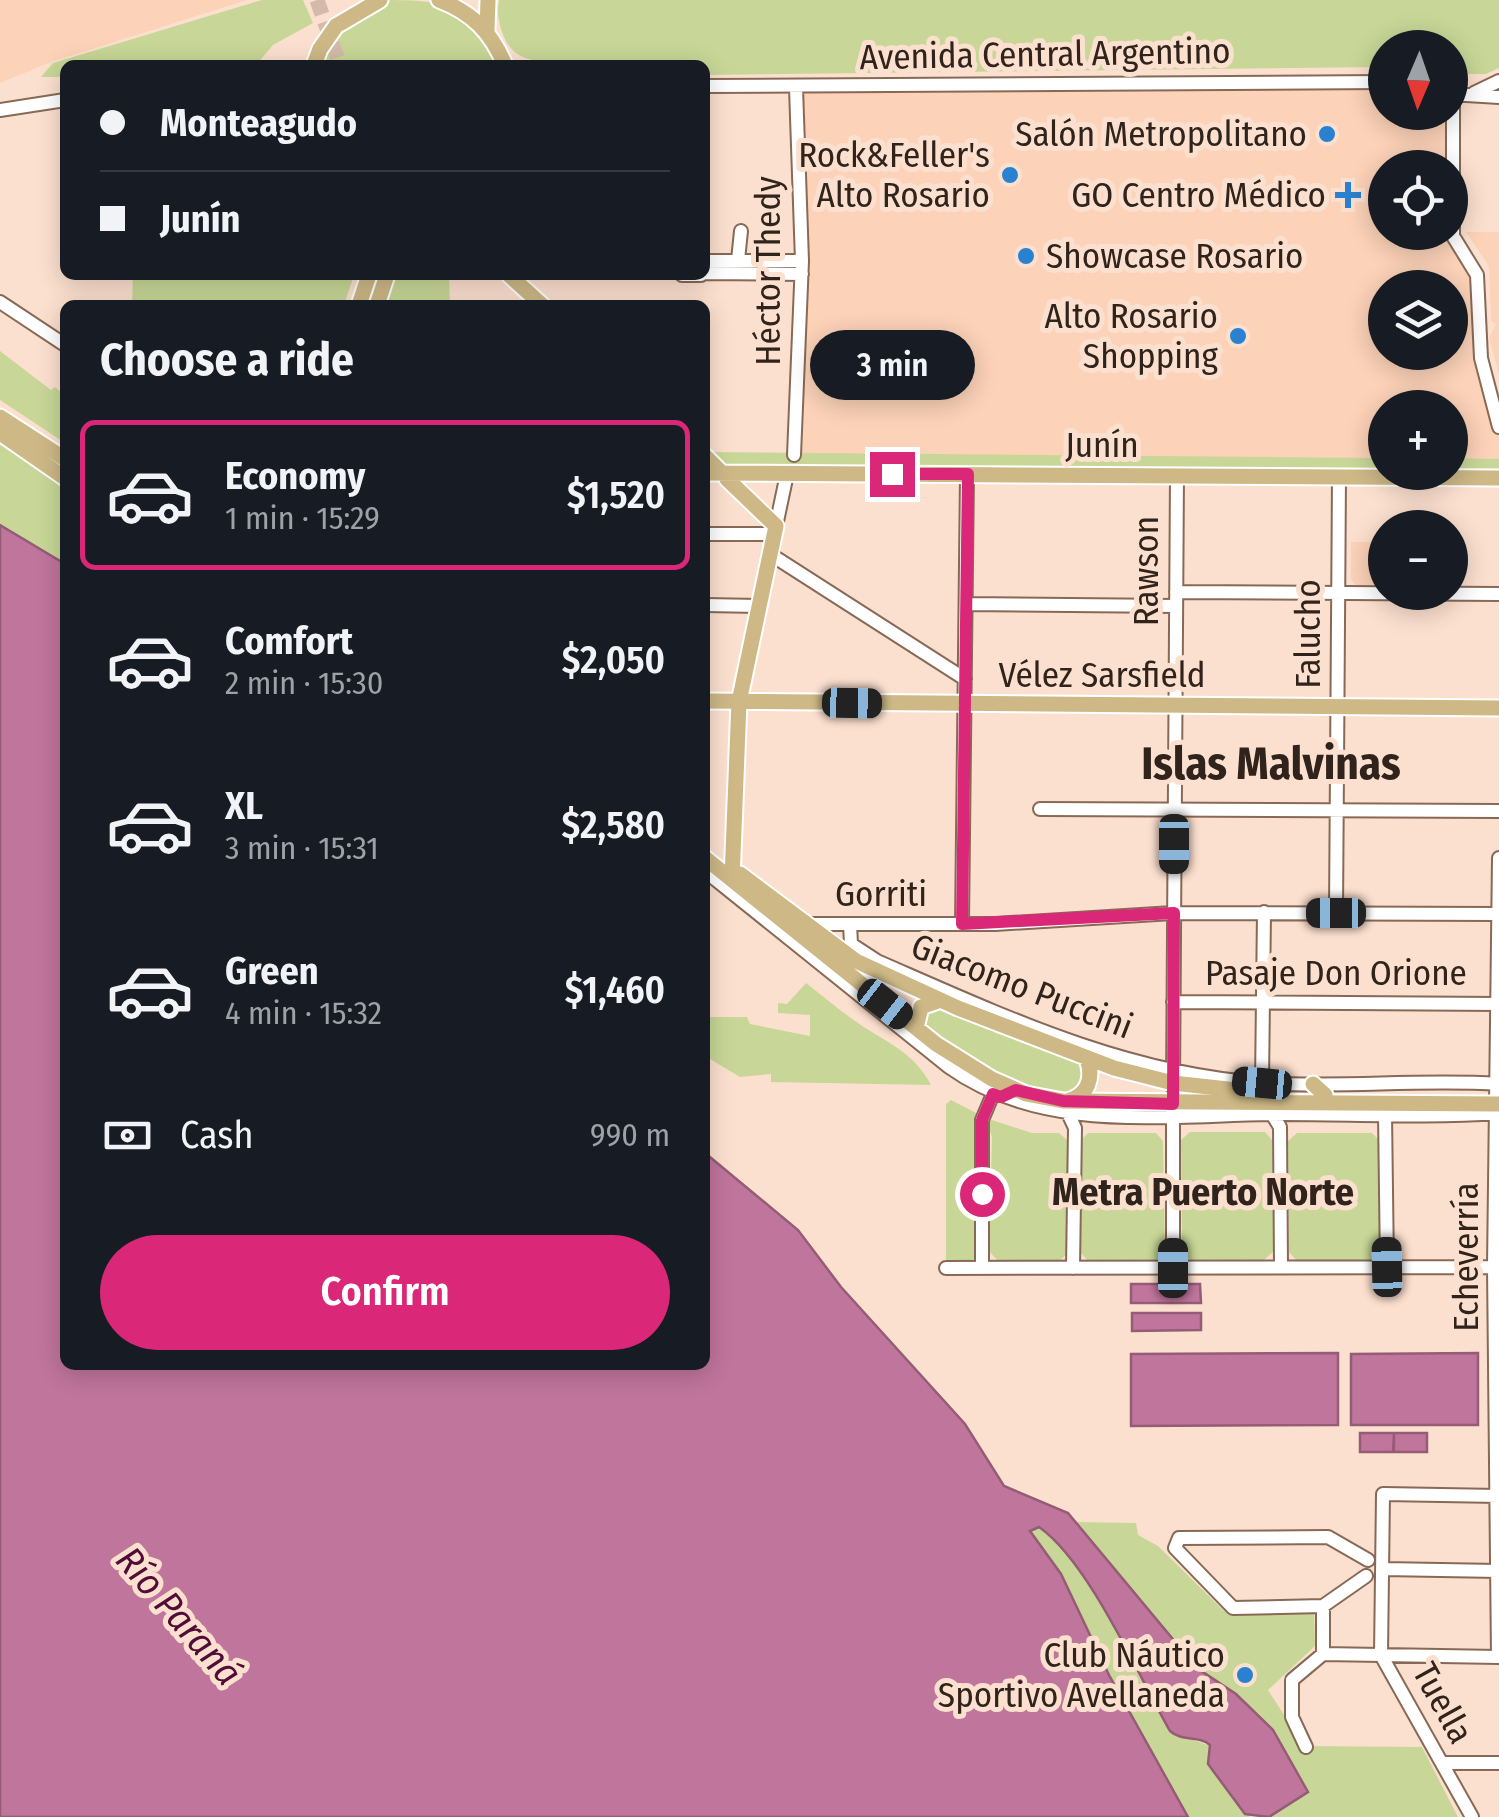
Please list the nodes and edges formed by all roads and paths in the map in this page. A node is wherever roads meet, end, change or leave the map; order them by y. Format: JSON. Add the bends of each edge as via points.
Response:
{"nodes":[{"id":1,"x":380,"y":0,"type":"edge"},
{"id":2,"x":439,"y":0,"type":"edge"},
{"id":3,"x":488,"y":0,"type":"edge"},
{"id":4,"x":358,"y":6,"type":"edge"},
{"id":5,"x":487,"y":30,"type":"junction"},
{"id":6,"x":316,"y":60,"type":"edge"},
{"id":7,"x":502,"y":60,"type":"edge"},
{"id":8,"x":1499,"y":80,"type":"edge"},
{"id":9,"x":1368,"y":82,"type":"edge"},
{"id":10,"x":710,"y":86,"type":"edge"},
{"id":11,"x":796,"y":88,"type":"junction"},
{"id":12,"x":1468,"y":94,"type":"edge"},
{"id":13,"x":1472,"y":94,"type":"junction"},
{"id":14,"x":1499,"y":97,"type":"edge"},
{"id":15,"x":60,"y":101,"type":"edge"},
{"id":16,"x":0,"y":110,"type":"edge"},
{"id":17,"x":1452,"y":130,"type":"edge"},
{"id":18,"x":741,"y":231,"type":"dead end"},
{"id":19,"x":738,"y":260,"type":"junction"},
{"id":20,"x":710,"y":267,"type":"edge"},
{"id":21,"x":710,"y":268,"type":"edge"},
{"id":22,"x":802,"y":268,"type":"junction"},
{"id":23,"x":514,"y":280,"type":"edge"},
{"id":24,"x":536,"y":300,"type":"edge"},
{"id":25,"x":0,"y":302,"type":"edge"},
{"id":26,"x":60,"y":342,"type":"edge"},
{"id":27,"x":0,"y":416,"type":"edge"},
{"id":28,"x":1499,"y":427,"type":"edge"},
{"id":29,"x":0,"y":433,"type":"edge"},
{"id":30,"x":60,"y":455,"type":"edge"},
{"id":31,"x":794,"y":455,"type":"dead end"},
{"id":32,"x":787,"y":474,"type":"junction"},
{"id":33,"x":968,"y":474,"type":"junction"},
{"id":34,"x":60,"y":475,"type":"edge"},
{"id":35,"x":718,"y":475,"type":"edge"},
{"id":36,"x":1176,"y":475,"type":"junction"},
{"id":37,"x":1339,"y":476,"type":"junction"},
{"id":38,"x":1499,"y":478,"type":"edge"},
{"id":39,"x":775,"y":530,"type":"junction"},
{"id":40,"x":710,"y":534,"type":"edge"},
{"id":41,"x":770,"y":554,"type":"junction"},
{"id":42,"x":1338,"y":593,"type":"junction"},
{"id":43,"x":1499,"y":594,"type":"edge"},
{"id":44,"x":1176,"y":599,"type":"junction"},
{"id":45,"x":966,"y":604,"type":"junction"},
{"id":46,"x":710,"y":606,"type":"edge"},
{"id":47,"x":760,"y":606,"type":"junction"},
{"id":48,"x":965,"y":678,"type":"junction"},
{"id":49,"x":710,"y":701,"type":"edge"},
{"id":50,"x":739,"y":702,"type":"junction"},
{"id":51,"x":965,"y":704,"type":"junction"},
{"id":52,"x":1175,"y":705,"type":"junction"},
{"id":53,"x":1338,"y":706,"type":"junction"},
{"id":54,"x":1499,"y":708,"type":"edge"},
{"id":55,"x":1040,"y":809,"type":"dead end"},
{"id":56,"x":1174,"y":810,"type":"junction"},
{"id":57,"x":1337,"y":810,"type":"junction"},
{"id":58,"x":1499,"y":811,"type":"edge"},
{"id":59,"x":710,"y":853,"type":"edge"},
{"id":60,"x":1499,"y":858,"type":"edge"},
{"id":61,"x":710,"y":862,"type":"edge"},
{"id":62,"x":710,"y":873,"type":"edge"},
{"id":63,"x":732,"y":880,"type":"junction"},
{"id":64,"x":1264,"y":912,"type":"junction"},
{"id":65,"x":1174,"y":913,"type":"junction"},
{"id":66,"x":1336,"y":913,"type":"junction"},
{"id":67,"x":1499,"y":914,"type":"edge"},
{"id":68,"x":802,"y":924,"type":"junction"},
{"id":69,"x":850,"y":924,"type":"junction"},
{"id":70,"x":962,"y":924,"type":"junction"},
{"id":71,"x":942,"y":1000,"type":"junction"},
{"id":72,"x":1173,"y":1002,"type":"junction"},
{"id":73,"x":1262,"y":1002,"type":"junction"},
{"id":74,"x":1498,"y":1004,"type":"edge"},
{"id":75,"x":916,"y":1028,"type":"junction"},
{"id":76,"x":936,"y":1050,"type":"junction"},
{"id":77,"x":1087,"y":1059,"type":"junction"},
{"id":78,"x":1112,"y":1062,"type":"junction"},
{"id":79,"x":1173,"y":1077,"type":"junction"},
{"id":80,"x":1262,"y":1083,"type":"junction"},
{"id":81,"x":1319,"y":1090,"type":"junction"},
{"id":82,"x":1004,"y":1094,"type":"junction"},
{"id":83,"x":1498,"y":1099,"type":"edge"},
{"id":84,"x":1414,"y":1103,"type":"junction"},
{"id":85,"x":1066,"y":1107,"type":"junction"},
{"id":86,"x":1264,"y":1109,"type":"junction"},
{"id":87,"x":1173,"y":1110,"type":"junction"},
{"id":88,"x":1386,"y":1114,"type":"junction"},
{"id":89,"x":1428,"y":1114,"type":"junction"},
{"id":90,"x":1497,"y":1193,"type":"edge"},
{"id":91,"x":1387,"y":1267,"type":"junction"},
{"id":92,"x":946,"y":1268,"type":"dead end"},
{"id":93,"x":982,"y":1268,"type":"junction"},
{"id":94,"x":1072,"y":1268,"type":"junction"},
{"id":95,"x":1173,"y":1268,"type":"junction"},
{"id":96,"x":1280,"y":1268,"type":"junction"},
{"id":97,"x":1496,"y":1273,"type":"edge"},
{"id":98,"x":1498,"y":1496,"type":"edge"},
{"id":99,"x":1368,"y":1560,"type":"junction"},
{"id":100,"x":1383,"y":1569,"type":"junction"},
{"id":101,"x":1498,"y":1571,"type":"edge"},
{"id":102,"x":1366,"y":1576,"type":"junction"},
{"id":103,"x":1323,"y":1606,"type":"junction"},
{"id":104,"x":1323,"y":1654,"type":"junction"},
{"id":105,"x":1381,"y":1654,"type":"junction"},
{"id":106,"x":1498,"y":1656,"type":"edge"},
{"id":107,"x":1306,"y":1747,"type":"dead end"},
{"id":108,"x":1442,"y":1762,"type":"junction"},
{"id":109,"x":1499,"y":1763,"type":"edge"},
{"id":110,"x":1472,"y":1817,"type":"edge"}],
"edges":[{"from":1,"to":4,"type":"main road"},
{"from":2,"to":5,"type":"main road"},
{"from":3,"to":5,"type":"main road"},
{"from":4,"to":6,"type":"main road","bridge":true,"via":[[336,26]]},
{"from":5,"to":7,"type":"main road"},
{"from":8,"to":13,"type":"street"},
{"from":9,"to":11,"type":"street","name":"Avenida Central Argentino"},
{"from":10,"to":11,"type":"street","name":"Avenida Central Argentino"},
{"from":11,"to":22,"type":"street","name":"Héctor Thedy"},
{"from":12,"to":13,"type":"street"},
{"from":13,"to":14,"type":"street"},
{"from":15,"to":16,"type":"street"},
{"from":17,"to":28,"type":"street","via":[[1453,236],[1477,275],[1481,358]]},
{"from":18,"to":19,"type":"street"},
{"from":19,"to":20,"type":"street"},
{"from":19,"to":22,"type":"street"},
{"from":21,"to":22,"type":"street"},
{"from":22,"to":31,"type":"street","name":"Héctor Thedy"},
{"from":23,"to":24,"type":"main road"},
{"from":25,"to":26,"type":"street"},
{"from":27,"to":30,"type":"main road"},
{"from":29,"to":34,"type":"main road"},
{"from":32,"to":33,"type":"main road","name":"Junín"},
{"from":32,"to":35,"type":"main road","name":"Junín"},
{"from":32,"to":39,"type":"street"},
{"from":33,"to":36,"type":"main road","name":"Junín"},
{"from":33,"to":45,"type":"street"},
{"from":35,"to":39,"type":"main road"},
{"from":36,"to":37,"type":"main road","name":"Junín"},
{"from":36,"to":44,"type":"street","name":"Rawson"},
{"from":37,"to":38,"type":"main road","name":"Junín"},
{"from":37,"to":42,"type":"street","name":"Falucho"},
{"from":39,"to":40,"type":"street"},
{"from":39,"to":41,"type":"main road"},
{"from":41,"to":47,"type":"main road"},
{"from":41,"to":48,"type":"street"},
{"from":42,"to":43,"type":"street"},
{"from":42,"to":44,"type":"street"},
{"from":42,"to":53,"type":"street","name":"Falucho"},
{"from":44,"to":45,"type":"street"},
{"from":44,"to":52,"type":"street","name":"Rawson"},
{"from":45,"to":48,"type":"street"},
{"from":46,"to":47,"type":"street"},
{"from":47,"to":50,"type":"main road"},
{"from":48,"to":51,"type":"street"},
{"from":49,"to":50,"type":"main road","name":"Vélez Sarsfield"},
{"from":50,"to":51,"type":"main road","name":"Vélez Sarsfield"},
{"from":50,"to":63,"type":"main road"},
{"from":51,"to":52,"type":"main road","name":"Vélez Sarsfield"},
{"from":51,"to":70,"type":"street"},
{"from":52,"to":53,"type":"main road","name":"Vélez Sarsfield"},
{"from":52,"to":56,"type":"street","name":"Rawson"},
{"from":53,"to":54,"type":"main road","name":"Vélez Sarsfield"},
{"from":53,"to":57,"type":"street","name":"Falucho"},
{"from":55,"to":56,"type":"street"},
{"from":56,"to":57,"type":"street"},
{"from":56,"to":65,"type":"street","name":"Rawson"},
{"from":57,"to":58,"type":"street"},
{"from":57,"to":66,"type":"street","name":"Falucho"},
{"from":59,"to":63,"type":"main road"},
{"from":60,"to":67,"type":"street","name":"Echeverría"},
{"from":61,"to":63,"type":"main road"},
{"from":62,"to":63,"type":"street"},
{"from":63,"to":68,"type":"main road"},
{"from":63,"to":75,"type":"main road"},
{"from":63,"to":76,"type":"street"},
{"from":64,"to":65,"type":"street","name":"Gorriti"},
{"from":64,"to":66,"type":"street","name":"Gorriti"},
{"from":64,"to":73,"type":"street"},
{"from":65,"to":70,"type":"street","name":"Gorriti"},
{"from":65,"to":72,"type":"street","name":"Rawson"},
{"from":66,"to":67,"type":"street","name":"Gorriti"},
{"from":67,"to":74,"type":"street","name":"Echeverría"},
{"from":68,"to":69,"type":"street","name":"Gorriti"},
{"from":68,"to":71,"type":"main road","via":[[856,962]]},
{"from":69,"to":70,"type":"street","name":"Gorriti"},
{"from":69,"to":78,"type":"street","name":"Giacomo Puccini","via":[[852,944],[867,956]]},
{"from":71,"to":75,"type":"main road","via":[[921,1007]]},
{"from":71,"to":77,"type":"main road"},
{"from":72,"to":73,"type":"street","name":"Pasaje Don Orione"},
{"from":72,"to":79,"type":"street","name":"Rawson"},
{"from":73,"to":74,"type":"street","name":"Pasaje Don Orione"},
{"from":73,"to":80,"type":"street"},
{"from":74,"to":83,"type":"street","name":"Echeverría"},
{"from":75,"to":76,"type":"main road"},
{"from":76,"to":82,"type":"main road"},
{"from":76,"to":82,"type":"street"},
{"from":77,"to":78,"type":"main road"},
{"from":77,"to":85,"type":"main road","via":[[1090,1082]]},
{"from":78,"to":79,"type":"main road"},
{"from":79,"to":80,"type":"street"},
{"from":79,"to":81,"type":"main road","via":[[1259,1094]]},
{"from":79,"to":87,"type":"street","name":"Rawson"},
{"from":80,"to":81,"type":"street"},
{"from":81,"to":83,"type":"main road"},
{"from":82,"to":85,"type":"main road"},
{"from":82,"to":93,"type":"street","via":[[982,1120]]},
{"from":83,"to":84,"type":"main road"},
{"from":83,"to":89,"type":"street"},
{"from":83,"to":90,"type":"street","name":"Echeverría"},
{"from":84,"to":86,"type":"main road"},
{"from":84,"to":89,"type":"main road"},
{"from":85,"to":87,"type":"main road"},
{"from":85,"to":94,"type":"street","via":[[1074,1128]]},
{"from":86,"to":87,"type":"main road"},
{"from":86,"to":88,"type":"street"},
{"from":86,"to":96,"type":"street","via":[[1280,1127]]},
{"from":87,"to":95,"type":"street","name":"Rawson"},
{"from":88,"to":89,"type":"street"},
{"from":88,"to":91,"type":"street"},
{"from":90,"to":97,"type":"street","name":"Echeverría"},
{"from":91,"to":96,"type":"street"},
{"from":91,"to":97,"type":"street"},
{"from":92,"to":93,"type":"street"},
{"from":93,"to":94,"type":"street"},
{"from":94,"to":95,"type":"street"},
{"from":95,"to":96,"type":"street"},
{"from":97,"to":98,"type":"street","name":"Echeverría"},
{"from":98,"to":100,"type":"street","name":"Tuella","via":[[1382,1494]]},
{"from":98,"to":101,"type":"street","name":"Echeverría"},
{"from":99,"to":100,"type":"street"},
{"from":99,"to":102,"type":"street"},
{"from":99,"to":103,"type":"street","via":[[1328,1537],[1180,1538],[1175,1548],[1233,1608]]},
{"from":100,"to":101,"type":"street"},
{"from":100,"to":102,"type":"street"},
{"from":100,"to":105,"type":"street","name":"Tuella"},
{"from":101,"to":106,"type":"street","name":"Echeverría"},
{"from":102,"to":103,"type":"street"},
{"from":103,"to":104,"type":"street"},
{"from":104,"to":105,"type":"street"},
{"from":104,"to":107,"type":"street","via":[[1292,1680],[1292,1716]]},
{"from":105,"to":106,"type":"street"},
{"from":105,"to":108,"type":"street","name":"Tuella"},
{"from":108,"to":109,"type":"street"},
{"from":108,"to":110,"type":"street","name":"Tuella"}]}
